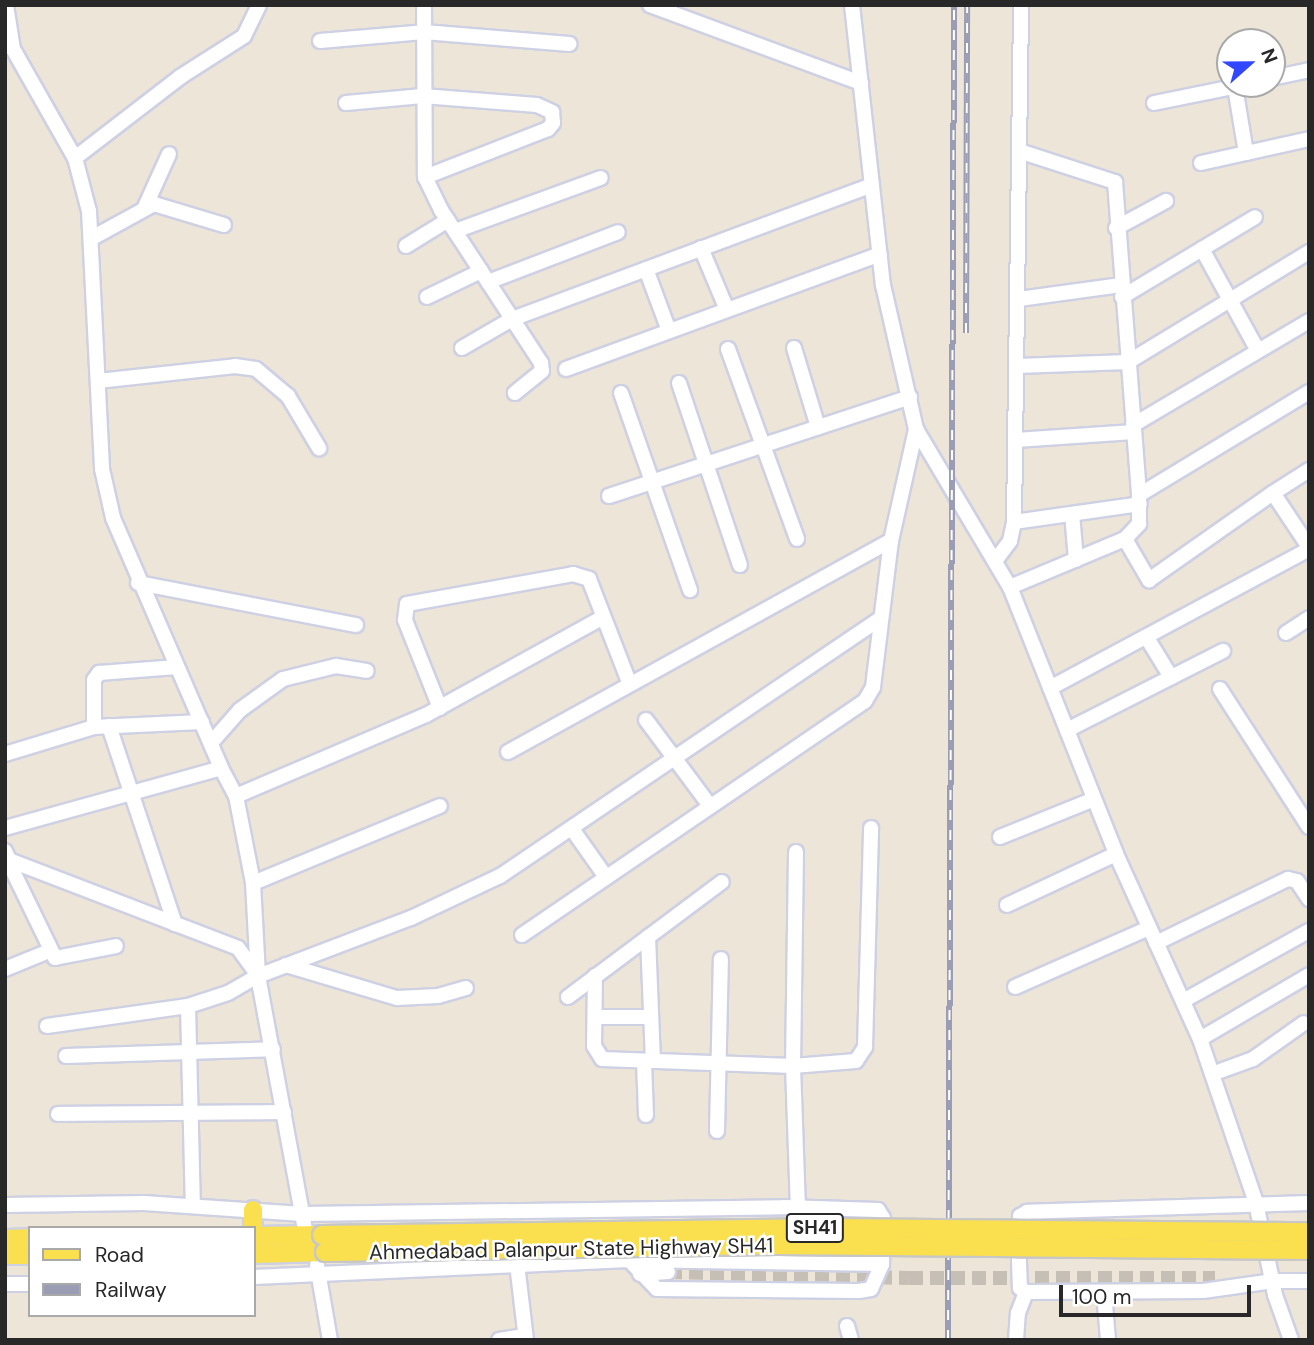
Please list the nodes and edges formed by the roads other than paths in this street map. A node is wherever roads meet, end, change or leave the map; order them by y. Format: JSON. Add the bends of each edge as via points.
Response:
{"nodes":[{"id":1,"x":6,"y":5,"type":"edge"},
{"id":2,"x":259,"y":5,"type":"edge"},
{"id":3,"x":424,"y":5,"type":"edge"},
{"id":4,"x":650,"y":5,"type":"edge"},
{"id":5,"x":852,"y":5,"type":"edge"},
{"id":6,"x":1021,"y":5,"type":"edge"},
{"id":7,"x":424,"y":32,"type":"junction"},
{"id":8,"x":320,"y":41,"type":"dead end"},
{"id":9,"x":570,"y":44,"type":"dead end"},
{"id":10,"x":1309,"y":70,"type":"edge"},
{"id":11,"x":1286,"y":75,"type":"edge"},
{"id":12,"x":861,"y":83,"type":"junction"},
{"id":13,"x":1216,"y":90,"type":"edge"},
{"id":14,"x":423,"y":96,"type":"junction"},
{"id":15,"x":1242,"y":98,"type":"edge"},
{"id":16,"x":346,"y":103,"type":"dead end"},
{"id":17,"x":1154,"y":103,"type":"dead end"},
{"id":18,"x":1309,"y":139,"type":"edge"},
{"id":19,"x":1022,"y":152,"type":"junction"},
{"id":20,"x":1246,"y":153,"type":"junction"},
{"id":21,"x":169,"y":154,"type":"dead end"},
{"id":22,"x":75,"y":158,"type":"junction"},
{"id":23,"x":1201,"y":163,"type":"dead end"},
{"id":24,"x":425,"y":177,"type":"junction"},
{"id":25,"x":601,"y":178,"type":"dead end"},
{"id":26,"x":872,"y":185,"type":"junction"},
{"id":27,"x":1166,"y":201,"type":"dead end"},
{"id":28,"x":145,"y":207,"type":"junction"},
{"id":29,"x":1255,"y":217,"type":"dead end"},
{"id":30,"x":224,"y":225,"type":"dead end"},
{"id":31,"x":452,"y":226,"type":"junction"},
{"id":32,"x":1116,"y":228,"type":"junction"},
{"id":33,"x":618,"y":232,"type":"dead end"},
{"id":34,"x":92,"y":238,"type":"junction"},
{"id":35,"x":406,"y":246,"type":"dead end"},
{"id":36,"x":701,"y":248,"type":"junction"},
{"id":37,"x":1202,"y":249,"type":"junction"},
{"id":38,"x":1309,"y":252,"type":"edge"},
{"id":39,"x":880,"y":254,"type":"junction"},
{"id":40,"x":646,"y":269,"type":"junction"},
{"id":41,"x":485,"y":276,"type":"junction"},
{"id":42,"x":1121,"y":291,"type":"junction"},
{"id":43,"x":427,"y":298,"type":"dead end"},
{"id":44,"x":1019,"y":299,"type":"junction"},
{"id":45,"x":1231,"y":299,"type":"junction"},
{"id":46,"x":727,"y":310,"type":"junction"},
{"id":47,"x":512,"y":318,"type":"junction"},
{"id":48,"x":1309,"y":321,"type":"edge"},
{"id":49,"x":669,"y":331,"type":"junction"},
{"id":50,"x":462,"y":348,"type":"dead end"},
{"id":51,"x":794,"y":348,"type":"dead end"},
{"id":52,"x":728,"y":349,"type":"dead end"},
{"id":53,"x":1258,"y":351,"type":"junction"},
{"id":54,"x":1128,"y":362,"type":"junction"},
{"id":55,"x":1017,"y":366,"type":"junction"},
{"id":56,"x":566,"y":369,"type":"dead end"},
{"id":57,"x":98,"y":381,"type":"junction"},
{"id":58,"x":678,"y":383,"type":"dead end"},
{"id":59,"x":1309,"y":392,"type":"edge"},
{"id":60,"x":515,"y":393,"type":"dead end"},
{"id":61,"x":621,"y":393,"type":"dead end"},
{"id":62,"x":909,"y":397,"type":"junction"},
{"id":63,"x":818,"y":427,"type":"junction"},
{"id":64,"x":1133,"y":428,"type":"junction"},
{"id":65,"x":916,"y":429,"type":"junction"},
{"id":66,"x":1016,"y":440,"type":"junction"},
{"id":67,"x":762,"y":446,"type":"junction"},
{"id":68,"x":318,"y":448,"type":"dead end"},
{"id":69,"x":707,"y":464,"type":"junction"},
{"id":70,"x":1309,"y":470,"type":"edge"},
{"id":71,"x":653,"y":481,"type":"junction"},
{"id":72,"x":1273,"y":493,"type":"junction"},
{"id":73,"x":609,"y":496,"type":"dead end"},
{"id":74,"x":1139,"y":499,"type":"junction"},
{"id":75,"x":1072,"y":514,"type":"junction"},
{"id":76,"x":1014,"y":522,"type":"junction"},
{"id":77,"x":797,"y":539,"type":"dead end"},
{"id":78,"x":1125,"y":539,"type":"junction"},
{"id":79,"x":891,"y":541,"type":"junction"},
{"id":80,"x":1309,"y":548,"type":"edge"},
{"id":81,"x":1076,"y":560,"type":"junction"},
{"id":82,"x":995,"y":561,"type":"junction"},
{"id":83,"x":740,"y":565,"type":"dead end"},
{"id":84,"x":138,"y":583,"type":"junction"},
{"id":85,"x":1010,"y":587,"type":"junction"},
{"id":86,"x":690,"y":590,"type":"dead end"},
{"id":87,"x":602,"y":618,"type":"junction"},
{"id":88,"x":881,"y":618,"type":"junction"},
{"id":89,"x":1309,"y":618,"type":"edge"},
{"id":90,"x":356,"y":625,"type":"dead end"},
{"id":91,"x":1286,"y":633,"type":"dead end"},
{"id":92,"x":1147,"y":638,"type":"junction"},
{"id":93,"x":1223,"y":651,"type":"dead end"},
{"id":94,"x":177,"y":667,"type":"junction"},
{"id":95,"x":368,"y":671,"type":"dead end"},
{"id":96,"x":1171,"y":677,"type":"junction"},
{"id":97,"x":629,"y":682,"type":"junction"},
{"id":98,"x":1050,"y":688,"type":"junction"},
{"id":99,"x":1220,"y":689,"type":"dead end"},
{"id":100,"x":440,"y":708,"type":"junction"},
{"id":101,"x":646,"y":720,"type":"dead end"},
{"id":102,"x":202,"y":722,"type":"junction"},
{"id":103,"x":101,"y":727,"type":"junction"},
{"id":104,"x":1067,"y":730,"type":"junction"},
{"id":105,"x":211,"y":743,"type":"junction"},
{"id":106,"x":508,"y":752,"type":"dead end"},
{"id":107,"x":5,"y":754,"type":"edge"},
{"id":108,"x":674,"y":759,"type":"junction"},
{"id":109,"x":221,"y":768,"type":"junction"},
{"id":110,"x":131,"y":792,"type":"junction"},
{"id":111,"x":236,"y":796,"type":"junction"},
{"id":112,"x":1094,"y":799,"type":"junction"},
{"id":113,"x":440,"y":806,"type":"dead end"},
{"id":114,"x":709,"y":806,"type":"junction"},
{"id":115,"x":1309,"y":827,"type":"edge"},
{"id":116,"x":5,"y":828,"type":"edge"},
{"id":117,"x":871,"y":828,"type":"dead end"},
{"id":118,"x":572,"y":829,"type":"junction"},
{"id":119,"x":1000,"y":837,"type":"dead end"},
{"id":120,"x":796,"y":852,"type":"dead end"},
{"id":121,"x":1116,"y":854,"type":"junction"},
{"id":122,"x":6,"y":857,"type":"edge"},
{"id":123,"x":606,"y":877,"type":"junction"},
{"id":124,"x":722,"y":882,"type":"dead end"},
{"id":125,"x":253,"y":883,"type":"junction"},
{"id":126,"x":1309,"y":899,"type":"edge"},
{"id":127,"x":1007,"y":905,"type":"dead end"},
{"id":128,"x":175,"y":924,"type":"junction"},
{"id":129,"x":1149,"y":928,"type":"junction"},
{"id":130,"x":1309,"y":931,"type":"edge"},
{"id":131,"x":523,"y":935,"type":"dead end"},
{"id":132,"x":648,"y":937,"type":"junction"},
{"id":133,"x":1156,"y":943,"type":"junction"},
{"id":134,"x":116,"y":946,"type":"dead end"},
{"id":135,"x":49,"y":951,"type":"junction"},
{"id":136,"x":721,"y":959,"type":"dead end"},
{"id":137,"x":286,"y":965,"type":"junction"},
{"id":138,"x":5,"y":969,"type":"edge"},
{"id":139,"x":1309,"y":975,"type":"edge"},
{"id":140,"x":258,"y":976,"type":"junction"},
{"id":141,"x":595,"y":976,"type":"junction"},
{"id":142,"x":1015,"y":986,"type":"dead end"},
{"id":143,"x":466,"y":988,"type":"dead end"},
{"id":144,"x":568,"y":997,"type":"dead end"},
{"id":145,"x":1183,"y":1001,"type":"junction"},
{"id":146,"x":188,"y":1006,"type":"junction"},
{"id":147,"x":595,"y":1017,"type":"junction"},
{"id":148,"x":651,"y":1017,"type":"junction"},
{"id":149,"x":1304,"y":1023,"type":"dead end"},
{"id":150,"x":47,"y":1026,"type":"dead end"},
{"id":151,"x":1200,"y":1039,"type":"junction"},
{"id":152,"x":191,"y":1049,"type":"junction"},
{"id":153,"x":273,"y":1049,"type":"junction"},
{"id":154,"x":66,"y":1056,"type":"dead end"},
{"id":155,"x":648,"y":1061,"type":"junction"},
{"id":156,"x":719,"y":1063,"type":"junction"},
{"id":157,"x":793,"y":1066,"type":"junction"},
{"id":158,"x":1212,"y":1074,"type":"junction"},
{"id":159,"x":191,"y":1112,"type":"junction"},
{"id":160,"x":284,"y":1112,"type":"junction"},
{"id":161,"x":58,"y":1114,"type":"dead end"},
{"id":162,"x":646,"y":1115,"type":"dead end"},
{"id":163,"x":717,"y":1131,"type":"dead end"},
{"id":164,"x":1256,"y":1203,"type":"junction"},
{"id":165,"x":1309,"y":1203,"type":"edge"},
{"id":166,"x":5,"y":1205,"type":"edge"},
{"id":167,"x":193,"y":1205,"type":"junction"},
{"id":168,"x":798,"y":1207,"type":"junction"},
{"id":169,"x":303,"y":1214,"type":"junction"},
{"id":170,"x":253,"y":1219,"type":"edge"},
{"id":171,"x":1309,"y":1232,"type":"edge"},
{"id":172,"x":256,"y":1236,"type":"edge"},
{"id":173,"x":28,"y":1238,"type":"edge"},
{"id":174,"x":5,"y":1239,"type":"edge"},
{"id":175,"x":317,"y":1244,"type":"junction"},
{"id":176,"x":1309,"y":1250,"type":"edge"},
{"id":177,"x":256,"y":1254,"type":"edge"},
{"id":178,"x":5,"y":1255,"type":"edge"},
{"id":179,"x":28,"y":1255,"type":"edge"},
{"id":180,"x":629,"y":1260,"type":"junction"},
{"id":181,"x":517,"y":1264,"type":"junction"},
{"id":182,"x":882,"y":1264,"type":"junction"},
{"id":183,"x":668,"y":1272,"type":"tunnel mouth"},
{"id":184,"x":318,"y":1273,"type":"junction"},
{"id":185,"x":640,"y":1274,"type":"junction"},
{"id":186,"x":256,"y":1278,"type":"edge"},
{"id":187,"x":1215,"y":1278,"type":"tunnel mouth"},
{"id":188,"x":1273,"y":1281,"type":"junction"},
{"id":189,"x":1309,"y":1281,"type":"edge"},
{"id":190,"x":5,"y":1284,"type":"edge"},
{"id":191,"x":28,"y":1284,"type":"edge"},
{"id":192,"x":1239,"y":1286,"type":"junction"},
{"id":193,"x":1027,"y":1292,"type":"junction"},
{"id":194,"x":1104,"y":1293,"type":"junction"},
{"id":195,"x":525,"y":1338,"type":"edge"},
{"id":196,"x":330,"y":1340,"type":"edge"},
{"id":197,"x":499,"y":1340,"type":"edge"},
{"id":198,"x":1016,"y":1340,"type":"edge"},
{"id":199,"x":1108,"y":1340,"type":"edge"},
{"id":200,"x":1291,"y":1340,"type":"edge"}],
"edges":[{"from":1,"to":22,"type":"street","via":[[13,49]]},
{"from":2,"to":22,"type":"street","via":[[244,36]]},
{"from":3,"to":7,"type":"street"},
{"from":4,"to":12,"type":"street"},
{"from":5,"to":12,"type":"street"},
{"from":6,"to":19,"type":"street"},
{"from":7,"to":8,"type":"street"},
{"from":7,"to":9,"type":"street"},
{"from":7,"to":14,"type":"street"},
{"from":10,"to":11,"type":"street"},
{"from":12,"to":26,"type":"street"},
{"from":13,"to":17,"type":"street"},
{"from":14,"to":16,"type":"street"},
{"from":14,"to":24,"type":"street"},
{"from":14,"to":24,"type":"street","via":[[537,105],[549,108],[554,118],[543,131]]},
{"from":15,"to":20,"type":"street"},
{"from":18,"to":20,"type":"street"},
{"from":19,"to":32,"type":"street","via":[[1115,182]]},
{"from":19,"to":44,"type":"street"},
{"from":20,"to":23,"type":"street"},
{"from":21,"to":28,"type":"street"},
{"from":22,"to":34,"type":"street"},
{"from":24,"to":31,"type":"street"},
{"from":25,"to":31,"type":"street"},
{"from":26,"to":36,"type":"street"},
{"from":26,"to":39,"type":"street"},
{"from":27,"to":32,"type":"street"},
{"from":28,"to":30,"type":"street","via":[[164,204]]},
{"from":28,"to":34,"type":"street"},
{"from":29,"to":37,"type":"street"},
{"from":31,"to":35,"type":"street"},
{"from":31,"to":41,"type":"street"},
{"from":32,"to":42,"type":"street"},
{"from":33,"to":41,"type":"street"},
{"from":34,"to":57,"type":"street"},
{"from":36,"to":40,"type":"street"},
{"from":36,"to":46,"type":"street"},
{"from":37,"to":42,"type":"street"},
{"from":37,"to":45,"type":"street"},
{"from":38,"to":45,"type":"street"},
{"from":39,"to":46,"type":"street"},
{"from":39,"to":62,"type":"street"},
{"from":40,"to":47,"type":"street"},
{"from":40,"to":49,"type":"street"},
{"from":41,"to":43,"type":"street"},
{"from":41,"to":47,"type":"street"},
{"from":42,"to":44,"type":"street"},
{"from":42,"to":54,"type":"street"},
{"from":44,"to":55,"type":"street"},
{"from":45,"to":53,"type":"street"},
{"from":45,"to":54,"type":"street"},
{"from":46,"to":49,"type":"street"},
{"from":47,"to":50,"type":"street"},
{"from":47,"to":60,"type":"street","via":[[543,369]]},
{"from":48,"to":53,"type":"street"},
{"from":49,"to":56,"type":"street"},
{"from":51,"to":63,"type":"street"},
{"from":52,"to":67,"type":"street"},
{"from":53,"to":64,"type":"street"},
{"from":54,"to":55,"type":"street"},
{"from":54,"to":64,"type":"street"},
{"from":55,"to":66,"type":"street"},
{"from":57,"to":68,"type":"street","via":[[235,366],[256,369],[288,396]]},
{"from":57,"to":84,"type":"street","via":[[102,469],[113,518]]},
{"from":58,"to":69,"type":"street"},
{"from":59,"to":74,"type":"street"},
{"from":61,"to":71,"type":"street"},
{"from":62,"to":63,"type":"street"},
{"from":62,"to":65,"type":"street"},
{"from":63,"to":67,"type":"street"},
{"from":64,"to":66,"type":"street"},
{"from":64,"to":74,"type":"street"},
{"from":65,"to":79,"type":"street"},
{"from":65,"to":82,"type":"street"},
{"from":66,"to":76,"type":"street"},
{"from":67,"to":69,"type":"street"},
{"from":67,"to":77,"type":"street"},
{"from":69,"to":71,"type":"street"},
{"from":69,"to":83,"type":"street"},
{"from":70,"to":72,"type":"street"},
{"from":71,"to":73,"type":"street"},
{"from":71,"to":86,"type":"street"},
{"from":72,"to":78,"type":"street","via":[[1149,580]]},
{"from":72,"to":80,"type":"street"},
{"from":74,"to":75,"type":"street"},
{"from":74,"to":78,"type":"street","via":[[1139,524]]},
{"from":75,"to":76,"type":"street"},
{"from":75,"to":81,"type":"street"},
{"from":76,"to":82,"type":"street","via":[[1010,541]]},
{"from":78,"to":81,"type":"street"},
{"from":79,"to":88,"type":"street"},
{"from":79,"to":97,"type":"street"},
{"from":80,"to":92,"type":"street"},
{"from":81,"to":85,"type":"street"},
{"from":82,"to":85,"type":"street"},
{"from":84,"to":90,"type":"street"},
{"from":84,"to":94,"type":"street"},
{"from":85,"to":98,"type":"street"},
{"from":87,"to":97,"type":"street"},
{"from":87,"to":100,"type":"street"},
{"from":87,"to":100,"type":"street","via":[[589,579],[580,573],[407,604],[405,620]]},
{"from":88,"to":108,"type":"street"},
{"from":88,"to":114,"type":"street","via":[[873,687],[865,701]]},
{"from":89,"to":91,"type":"street"},
{"from":92,"to":96,"type":"street"},
{"from":92,"to":98,"type":"street"},
{"from":93,"to":96,"type":"street"},
{"from":94,"to":102,"type":"street"},
{"from":94,"to":103,"type":"street","via":[[99,673],[94,680]]},
{"from":95,"to":105,"type":"street","via":[[336,666],[283,679],[240,710]]},
{"from":96,"to":104,"type":"street"},
{"from":97,"to":106,"type":"street"},
{"from":98,"to":104,"type":"street"},
{"from":99,"to":115,"type":"street"},
{"from":100,"to":111,"type":"street"},
{"from":101,"to":108,"type":"street"},
{"from":102,"to":103,"type":"street"},
{"from":102,"to":105,"type":"street"},
{"from":103,"to":107,"type":"street"},
{"from":103,"to":110,"type":"street"},
{"from":104,"to":112,"type":"street"},
{"from":105,"to":109,"type":"street"},
{"from":108,"to":114,"type":"street"},
{"from":108,"to":118,"type":"street"},
{"from":109,"to":110,"type":"street"},
{"from":109,"to":111,"type":"street"},
{"from":110,"to":116,"type":"street"},
{"from":110,"to":128,"type":"street"},
{"from":111,"to":125,"type":"street"},
{"from":112,"to":119,"type":"street"},
{"from":112,"to":121,"type":"street"},
{"from":113,"to":125,"type":"street"},
{"from":114,"to":123,"type":"street"},
{"from":117,"to":157,"type":"street","via":[[863,1053],[844,1064]]},
{"from":118,"to":123,"type":"street"},
{"from":118,"to":137,"type":"street","via":[[500,876],[411,918]]},
{"from":120,"to":157,"type":"street"},
{"from":121,"to":127,"type":"street"},
{"from":121,"to":129,"type":"street"},
{"from":122,"to":128,"type":"street"},
{"from":122,"to":135,"type":"street"},
{"from":123,"to":131,"type":"street"},
{"from":124,"to":132,"type":"street"},
{"from":125,"to":140,"type":"street"},
{"from":126,"to":133,"type":"street","via":[[1297,881],[1288,878]]},
{"from":128,"to":140,"type":"street","via":[[238,948]]},
{"from":129,"to":133,"type":"street"},
{"from":129,"to":142,"type":"street"},
{"from":130,"to":145,"type":"street"},
{"from":132,"to":141,"type":"street"},
{"from":132,"to":148,"type":"street"},
{"from":133,"to":145,"type":"street"},
{"from":134,"to":135,"type":"street","via":[[65,960]]},
{"from":135,"to":138,"type":"street"},
{"from":136,"to":156,"type":"street"},
{"from":137,"to":140,"type":"street"},
{"from":137,"to":143,"type":"street","via":[[397,998],[438,996]]},
{"from":139,"to":151,"type":"street"},
{"from":140,"to":146,"type":"street","via":[[228,993]]},
{"from":140,"to":153,"type":"street"},
{"from":141,"to":144,"type":"street"},
{"from":141,"to":147,"type":"street"},
{"from":145,"to":151,"type":"street"},
{"from":146,"to":150,"type":"street"},
{"from":146,"to":152,"type":"street"},
{"from":147,"to":148,"type":"street"},
{"from":147,"to":155,"type":"street","via":[[598,1056]]},
{"from":148,"to":155,"type":"street"},
{"from":149,"to":158,"type":"street","via":[[1253,1059]]},
{"from":151,"to":158,"type":"street"},
{"from":152,"to":153,"type":"street"},
{"from":152,"to":154,"type":"street"},
{"from":152,"to":159,"type":"street"},
{"from":153,"to":160,"type":"street"},
{"from":155,"to":156,"type":"street"},
{"from":155,"to":162,"type":"street"},
{"from":156,"to":157,"type":"street"},
{"from":156,"to":163,"type":"street"},
{"from":157,"to":168,"type":"street"},
{"from":158,"to":164,"type":"street"},
{"from":159,"to":160,"type":"street"},
{"from":159,"to":161,"type":"street"},
{"from":159,"to":167,"type":"street"},
{"from":160,"to":169,"type":"street"},
{"from":164,"to":165,"type":"street"},
{"from":164,"to":188,"type":"street"},
{"from":164,"to":193,"type":"street","via":[[1027,1212],[1020,1216],[1019,1261],[1020,1288]]},
{"from":166,"to":167,"type":"street"},
{"from":167,"to":170,"type":"street"},
{"from":168,"to":169,"type":"street"},
{"from":168,"to":182,"type":"street","via":[[878,1210],[883,1218]]},
{"from":169,"to":170,"type":"street"},
{"from":169,"to":175,"type":"street"},
{"from":171,"to":175,"type":"main road","name":"Ahmedabad Palanpur State Highway SH41","number":"SH41","bridge":true,"via":[[823,1228]]},
{"from":172,"to":175,"type":"main road","name":"Ahmedabad Palanpur State Highway SH41","number":"SH41"},
{"from":173,"to":174,"type":"main road"},
{"from":175,"to":176,"type":"main road","name":"Ahmedabad Palanpur State Highway SH41","number":"SH41","bridge":true},
{"from":175,"to":177,"type":"main road","name":"Ahmedabad Palanpur State Highway SH41","number":"SH41"},
{"from":175,"to":184,"type":"street"},
{"from":178,"to":179,"type":"main road"},
{"from":180,"to":181,"type":"street"},
{"from":180,"to":182,"type":"street"},
{"from":180,"to":185,"type":"street"},
{"from":181,"to":184,"type":"street"},
{"from":181,"to":195,"type":"street"},
{"from":182,"to":185,"type":"street","via":[[871,1289],[859,1291],[657,1289]]},
{"from":183,"to":185,"type":"street"},
{"from":184,"to":186,"type":"street"},
{"from":184,"to":196,"type":"street"},
{"from":187,"to":192,"type":"street"},
{"from":188,"to":189,"type":"street"},
{"from":188,"to":192,"type":"street"},
{"from":188,"to":200,"type":"street"},
{"from":190,"to":191,"type":"street"},
{"from":192,"to":194,"type":"street"},
{"from":193,"to":194,"type":"street"},
{"from":193,"to":198,"type":"street","via":[[1018,1313]]},
{"from":194,"to":199,"type":"street"},
{"from":195,"to":197,"type":"street"}]}
